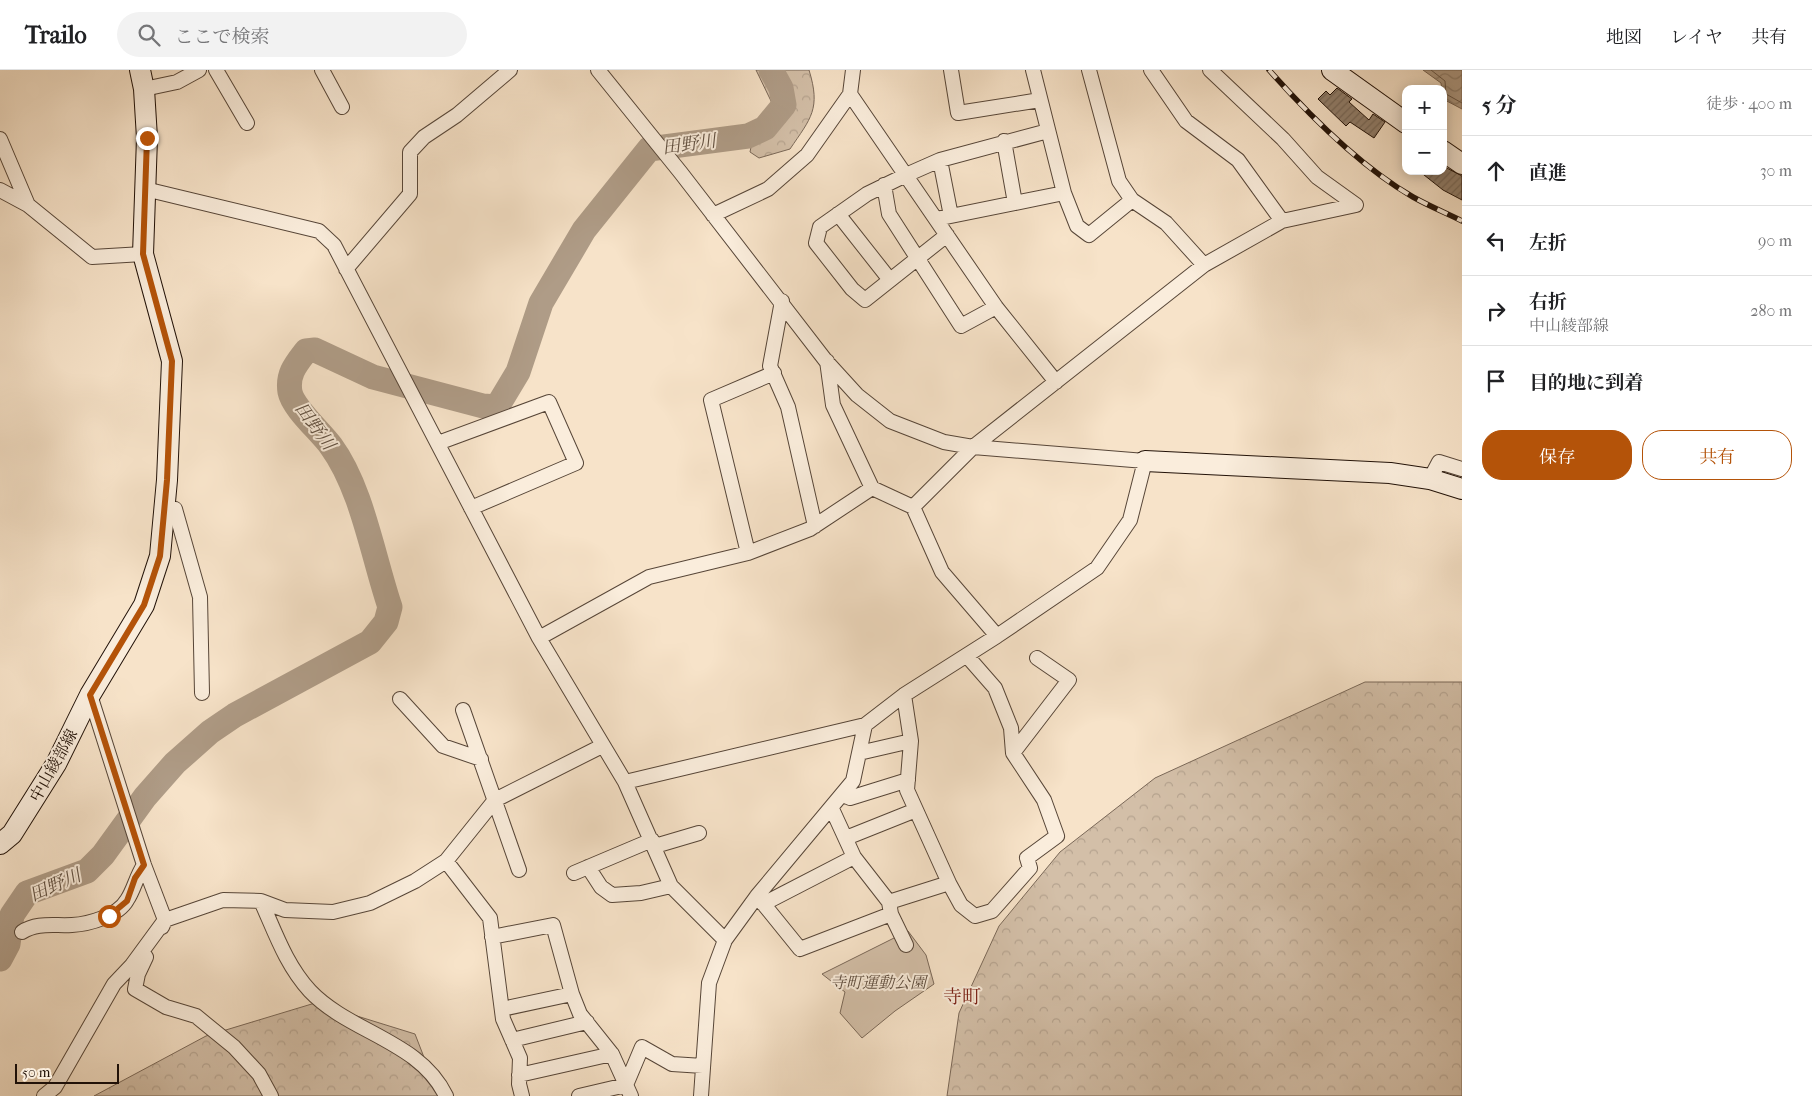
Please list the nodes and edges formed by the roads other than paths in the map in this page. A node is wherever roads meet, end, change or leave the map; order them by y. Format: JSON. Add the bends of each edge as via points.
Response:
{"nodes":[{"id":1,"x":199,"y":70,"type":"edge"},
{"id":2,"x":216,"y":70,"type":"edge"},
{"id":3,"x":322,"y":70,"type":"edge"},
{"id":4,"x":510,"y":70,"type":"edge"},
{"id":5,"x":598,"y":70,"type":"edge"},
{"id":6,"x":853,"y":70,"type":"edge"},
{"id":7,"x":951,"y":70,"type":"edge"},
{"id":8,"x":1033,"y":70,"type":"edge"},
{"id":9,"x":1089,"y":70,"type":"edge"},
{"id":10,"x":1151,"y":70,"type":"edge"},
{"id":11,"x":1210,"y":70,"type":"edge"},
{"id":12,"x":1332,"y":70,"type":"edge"},
{"id":13,"x":142,"y":80,"type":"edge"},
{"id":14,"x":850,"y":94,"type":"junction"},
{"id":15,"x":1040,"y":100,"type":"junction"},
{"id":16,"x":342,"y":107,"type":"dead end"},
{"id":17,"x":1402,"y":120,"type":"edge"},
{"id":18,"x":247,"y":123,"type":"dead end"},
{"id":19,"x":1048,"y":130,"type":"junction"},
{"id":20,"x":0,"y":140,"type":"edge"},
{"id":21,"x":1004,"y":141,"type":"junction"},
{"id":22,"x":1447,"y":154,"type":"edge"},
{"id":23,"x":940,"y":160,"type":"junction"},
{"id":24,"x":1462,"y":164,"type":"edge"},
{"id":25,"x":906,"y":175,"type":"junction"},
{"id":26,"x":884,"y":186,"type":"junction"},
{"id":27,"x":145,"y":189,"type":"junction"},
{"id":28,"x":0,"y":190,"type":"edge"},
{"id":29,"x":1064,"y":194,"type":"junction"},
{"id":30,"x":1132,"y":200,"type":"junction"},
{"id":31,"x":1015,"y":203,"type":"junction"},
{"id":32,"x":28,"y":205,"type":"junction"},
{"id":33,"x":713,"y":214,"type":"junction"},
{"id":34,"x":838,"y":214,"type":"junction"},
{"id":35,"x":951,"y":216,"type":"junction"},
{"id":36,"x":936,"y":219,"type":"junction"},
{"id":37,"x":1282,"y":221,"type":"junction"},
{"id":38,"x":947,"y":236,"type":"junction"},
{"id":39,"x":143,"y":254,"type":"junction"},
{"id":40,"x":918,"y":258,"type":"junction"},
{"id":41,"x":1204,"y":265,"type":"junction"},
{"id":42,"x":346,"y":269,"type":"junction"},
{"id":43,"x":890,"y":280,"type":"junction"},
{"id":44,"x":782,"y":302,"type":"junction"},
{"id":45,"x":996,"y":307,"type":"junction"},
{"id":46,"x":826,"y":361,"type":"junction"},
{"id":47,"x":774,"y":372,"type":"junction"},
{"id":48,"x":1056,"y":382,"type":"junction"},
{"id":49,"x":438,"y":444,"type":"junction"},
{"id":50,"x":973,"y":447,"type":"junction"},
{"id":51,"x":1145,"y":462,"type":"junction"},
{"id":52,"x":1462,"y":469,"type":"edge"},
{"id":53,"x":1430,"y":479,"type":"junction"},
{"id":54,"x":872,"y":488,"type":"junction"},
{"id":55,"x":1462,"y":489,"type":"edge"},
{"id":56,"x":913,"y":507,"type":"junction"},
{"id":57,"x":471,"y":508,"type":"junction"},
{"id":58,"x":164,"y":510,"type":"junction"},
{"id":59,"x":814,"y":526,"type":"junction"},
{"id":60,"x":748,"y":553,"type":"junction"},
{"id":61,"x":997,"y":636,"type":"junction"},
{"id":62,"x":539,"y":638,"type":"junction"},
{"id":63,"x":967,"y":656,"type":"junction"},
{"id":64,"x":1037,"y":658,"type":"dead end"},
{"id":65,"x":202,"y":693,"type":"dead end"},
{"id":66,"x":90,"y":695,"type":"junction"},
{"id":67,"x":904,"y":695,"type":"junction"},
{"id":68,"x":400,"y":699,"type":"dead end"},
{"id":69,"x":463,"y":710,"type":"dead end"},
{"id":70,"x":865,"y":725,"type":"junction"},
{"id":71,"x":911,"y":741,"type":"junction"},
{"id":72,"x":602,"y":746,"type":"junction"},
{"id":73,"x":1013,"y":752,"type":"junction"},
{"id":74,"x":859,"y":753,"type":"junction"},
{"id":75,"x":480,"y":759,"type":"junction"},
{"id":76,"x":908,"y":780,"type":"junction"},
{"id":77,"x":625,"y":782,"type":"junction"},
{"id":78,"x":843,"y":795,"type":"junction"},
{"id":79,"x":495,"y":800,"type":"junction"},
{"id":80,"x":832,"y":808,"type":"junction"},
{"id":81,"x":916,"y":810,"type":"junction"},
{"id":82,"x":699,"y":833,"type":"dead end"},
{"id":83,"x":846,"y":838,"type":"junction"},
{"id":84,"x":0,"y":844,"type":"edge"},
{"id":85,"x":654,"y":844,"type":"junction"},
{"id":86,"x":854,"y":857,"type":"junction"},
{"id":87,"x":446,"y":861,"type":"junction"},
{"id":88,"x":144,"y":865,"type":"junction"},
{"id":89,"x":588,"y":867,"type":"junction"},
{"id":90,"x":520,"y":870,"type":"dead end"},
{"id":91,"x":574,"y":873,"type":"dead end"},
{"id":92,"x":949,"y":883,"type":"junction"},
{"id":93,"x":671,"y":886,"type":"junction"},
{"id":94,"x":760,"y":900,"type":"junction"},
{"id":95,"x":261,"y":901,"type":"junction"},
{"id":96,"x":890,"y":908,"type":"junction"},
{"id":97,"x":166,"y":920,"type":"junction"},
{"id":98,"x":22,"y":932,"type":"dead end"},
{"id":99,"x":492,"y":937,"type":"junction"},
{"id":100,"x":726,"y":940,"type":"junction"},
{"id":101,"x":906,"y":945,"type":"dead end"},
{"id":102,"x":572,"y":994,"type":"junction"},
{"id":103,"x":502,"y":1009,"type":"junction"},
{"id":104,"x":587,"y":1022,"type":"junction"},
{"id":105,"x":512,"y":1040,"type":"junction"},
{"id":106,"x":612,"y":1054,"type":"junction"},
{"id":107,"x":703,"y":1066,"type":"junction"},
{"id":108,"x":519,"y":1075,"type":"junction"},
{"id":109,"x":628,"y":1091,"type":"edge"},
{"id":110,"x":44,"y":1096,"type":"edge"},
{"id":111,"x":271,"y":1096,"type":"edge"},
{"id":112,"x":446,"y":1096,"type":"edge"},
{"id":113,"x":522,"y":1096,"type":"edge"},
{"id":114,"x":579,"y":1096,"type":"edge"},
{"id":115,"x":701,"y":1096,"type":"edge"}],
"edges":[{"from":1,"to":13,"type":"street","via":[[177,82]]},
{"from":2,"to":18,"type":"street"},
{"from":3,"to":16,"type":"street"},
{"from":4,"to":42,"type":"street","via":[[424,137],[410,152],[410,194]]},
{"from":5,"to":33,"type":"street"},
{"from":6,"to":14,"type":"street"},
{"from":7,"to":15,"type":"street","via":[[958,113]]},
{"from":8,"to":15,"type":"street"},
{"from":9,"to":30,"type":"street","via":[[1119,181]]},
{"from":10,"to":37,"type":"street","via":[[1186,121],[1238,160]]},
{"from":11,"to":37,"type":"street","via":[[1284,139],[1317,177],[1356,205]]},
{"from":12,"to":17,"type":"main road"},
{"from":13,"to":27,"type":"main road","name":"中山綾部線","via":[[147,138]]},
{"from":14,"to":25,"type":"street"},
{"from":14,"to":33,"type":"street","via":[[807,155],[786,174],[768,189]]},
{"from":15,"to":19,"type":"street"},
{"from":19,"to":21,"type":"street"},
{"from":19,"to":29,"type":"street"},
{"from":20,"to":32,"type":"street"},
{"from":21,"to":23,"type":"street"},
{"from":21,"to":31,"type":"street"},
{"from":22,"to":24,"type":"main road"},
{"from":23,"to":25,"type":"street"},
{"from":23,"to":35,"type":"street"},
{"from":25,"to":26,"type":"street"},
{"from":25,"to":36,"type":"street"},
{"from":26,"to":34,"type":"street"},
{"from":26,"to":40,"type":"street","via":[[889,214]]},
{"from":27,"to":39,"type":"main road","name":"中山綾部線"},
{"from":27,"to":42,"type":"street","via":[[319,232],[334,245]]},
{"from":28,"to":32,"type":"street"},
{"from":29,"to":30,"type":"street","via":[[1077,226],[1089,235]]},
{"from":29,"to":31,"type":"street"},
{"from":30,"to":41,"type":"street","via":[[1166,223]]},
{"from":31,"to":35,"type":"street"},
{"from":32,"to":39,"type":"street","via":[[92,257]]},
{"from":33,"to":44,"type":"street"},
{"from":34,"to":43,"type":"street"},
{"from":34,"to":43,"type":"street","via":[[820,226],[816,243],[852,289],[865,300]]},
{"from":35,"to":36,"type":"street"},
{"from":36,"to":38,"type":"street"},
{"from":37,"to":41,"type":"street"},
{"from":38,"to":40,"type":"street"},
{"from":38,"to":45,"type":"street"},
{"from":39,"to":58,"type":"main road","name":"中山綾部線","via":[[172,361]]},
{"from":40,"to":43,"type":"street"},
{"from":40,"to":45,"type":"street","via":[[961,326]]},
{"from":41,"to":48,"type":"street"},
{"from":42,"to":49,"type":"street"},
{"from":44,"to":46,"type":"street"},
{"from":44,"to":47,"type":"street","via":[[770,366]]},
{"from":45,"to":48,"type":"street"},
{"from":46,"to":50,"type":"street","via":[[856,395],[890,421],[944,442]]},
{"from":46,"to":54,"type":"street","via":[[833,405]]},
{"from":47,"to":59,"type":"street","via":[[788,407]]},
{"from":47,"to":60,"type":"street","via":[[711,400]]},
{"from":48,"to":50,"type":"street"},
{"from":49,"to":57,"type":"street"},
{"from":49,"to":57,"type":"street","via":[[549,402],[576,463]]},
{"from":50,"to":51,"type":"street"},
{"from":50,"to":56,"type":"street"},
{"from":51,"to":53,"type":"main road","via":[[1390,473]]},
{"from":51,"to":61,"type":"street","via":[[1130,520],[1097,568]]},
{"from":52,"to":53,"type":"street","via":[[1439,462]]},
{"from":53,"to":55,"type":"main road"},
{"from":54,"to":56,"type":"street"},
{"from":54,"to":59,"type":"street"},
{"from":56,"to":61,"type":"street","via":[[942,572]]},
{"from":57,"to":62,"type":"street"},
{"from":58,"to":65,"type":"street","via":[[175,509],[200,597]]},
{"from":58,"to":66,"type":"main road","name":"中山綾部線","via":[[160,556],[144,605]]},
{"from":59,"to":60,"type":"street"},
{"from":60,"to":62,"type":"street","via":[[649,577]]},
{"from":61,"to":63,"type":"street"},
{"from":62,"to":72,"type":"street"},
{"from":63,"to":67,"type":"street"},
{"from":63,"to":73,"type":"street","via":[[995,688],[1011,728]]},
{"from":64,"to":73,"type":"street","via":[[1069,680]]},
{"from":66,"to":84,"type":"main road","name":"中山綾部線","via":[[56,764],[12,834]]},
{"from":66,"to":88,"type":"street"},
{"from":67,"to":70,"type":"street"},
{"from":67,"to":71,"type":"street"},
{"from":68,"to":75,"type":"street","via":[[442,746]]},
{"from":69,"to":75,"type":"street"},
{"from":70,"to":74,"type":"street"},
{"from":70,"to":77,"type":"street"},
{"from":71,"to":74,"type":"street"},
{"from":71,"to":76,"type":"street"},
{"from":72,"to":77,"type":"street"},
{"from":72,"to":79,"type":"street"},
{"from":73,"to":92,"type":"street","via":[[1044,800],[1057,836],[1027,858],[1030,868],[992,911],[975,916],[961,905]]},
{"from":74,"to":78,"type":"street","via":[[853,781]]},
{"from":75,"to":79,"type":"street"},
{"from":76,"to":78,"type":"street","via":[[850,798]]},
{"from":76,"to":81,"type":"street","via":[[907,790]]},
{"from":77,"to":85,"type":"street"},
{"from":78,"to":80,"type":"street"},
{"from":79,"to":87,"type":"street"},
{"from":79,"to":90,"type":"street"},
{"from":80,"to":83,"type":"street"},
{"from":80,"to":94,"type":"street"},
{"from":81,"to":83,"type":"street"},
{"from":81,"to":92,"type":"street"},
{"from":82,"to":85,"type":"street"},
{"from":83,"to":86,"type":"street"},
{"from":85,"to":89,"type":"street"},
{"from":85,"to":93,"type":"street"},
{"from":86,"to":94,"type":"street"},
{"from":86,"to":96,"type":"street"},
{"from":87,"to":95,"type":"street","via":[[415,881],[370,903],[332,912],[284,910]]},
{"from":87,"to":99,"type":"street","via":[[490,918]]},
{"from":88,"to":97,"type":"street"},
{"from":88,"to":98,"type":"street","via":[[135,878],[127,901],[109,916],[74,925],[32,926]]},
{"from":89,"to":91,"type":"street"},
{"from":89,"to":93,"type":"street","via":[[601,887],[612,894],[641,893]]},
{"from":92,"to":96,"type":"street"},
{"from":93,"to":100,"type":"street"},
{"from":94,"to":96,"type":"street","via":[[800,949]]},
{"from":94,"to":100,"type":"street"},
{"from":95,"to":97,"type":"street","via":[[223,900]]},
{"from":95,"to":112,"type":"street","via":[[287,960],[310,991],[351,1022],[413,1056],[441,1084]]},
{"from":96,"to":101,"type":"street"},
{"from":97,"to":110,"type":"street","via":[[114,984],[55,1087]]},
{"from":97,"to":111,"type":"street","via":[[138,974],[135,989],[166,1007],[196,1016],[234,1046],[259,1074]]},
{"from":99,"to":102,"type":"street","via":[[554,925]]},
{"from":99,"to":103,"type":"street"},
{"from":100,"to":107,"type":"street","via":[[709,983]]},
{"from":102,"to":103,"type":"street"},
{"from":102,"to":104,"type":"street"},
{"from":103,"to":105,"type":"street"},
{"from":104,"to":105,"type":"street"},
{"from":104,"to":106,"type":"street"},
{"from":105,"to":108,"type":"street","via":[[520,1058]]},
{"from":106,"to":108,"type":"street"},
{"from":106,"to":109,"type":"street"},
{"from":107,"to":109,"type":"street","via":[[672,1064],[642,1047]]},
{"from":107,"to":115,"type":"street"},
{"from":108,"to":113,"type":"street"},
{"from":109,"to":114,"type":"street"}]}
